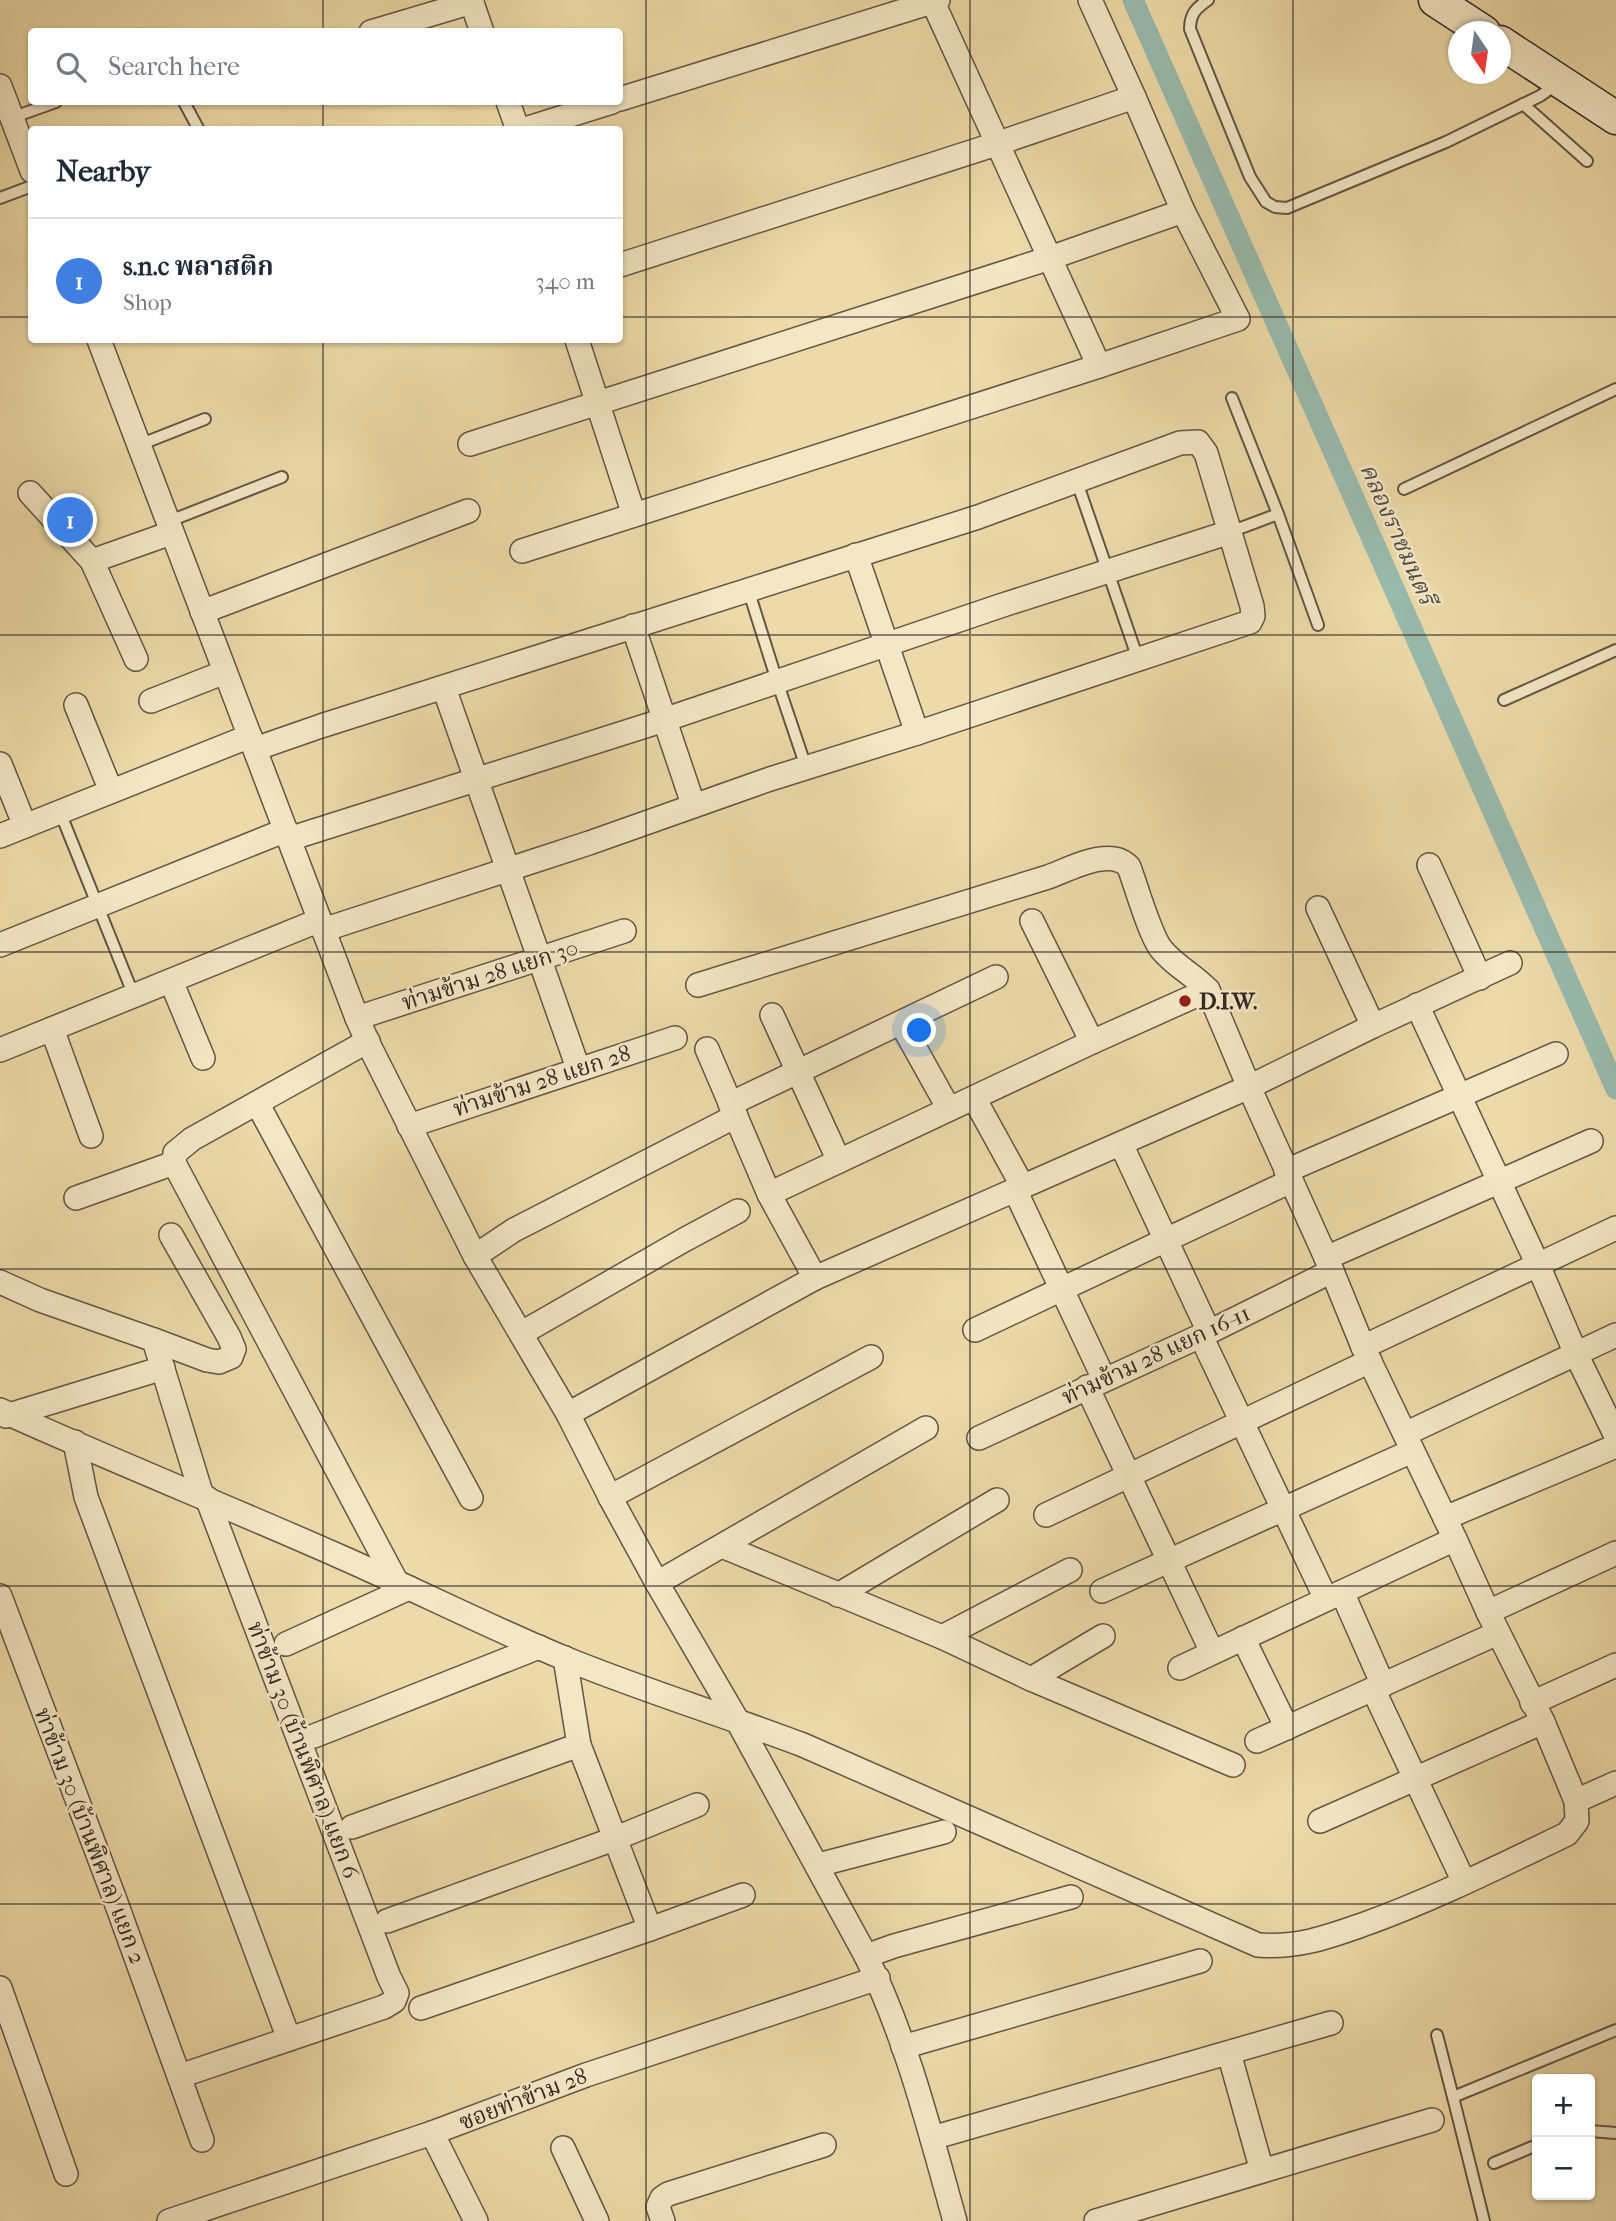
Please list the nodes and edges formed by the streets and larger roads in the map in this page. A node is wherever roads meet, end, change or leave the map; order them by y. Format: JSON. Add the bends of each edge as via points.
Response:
{"nodes":[{"id":1,"x":1090,"y":0,"type":"edge"},
{"id":2,"x":1435,"y":0,"type":"edge"},
{"id":3,"x":471,"y":1,"type":"edge"},
{"id":4,"x":934,"y":1,"type":"edge"},
{"id":5,"x":1467,"y":21,"type":"edge"},
{"id":6,"x":384,"y":28,"type":"edge"},
{"id":7,"x":481,"y":28,"type":"edge"},
{"id":8,"x":1511,"y":49,"type":"edge"},
{"id":9,"x":0,"y":86,"type":"edge"},
{"id":10,"x":1135,"y":97,"type":"junction"},
{"id":11,"x":623,"y":98,"type":"edge"},
{"id":12,"x":509,"y":105,"type":"edge"},
{"id":13,"x":602,"y":105,"type":"edge"},
{"id":14,"x":1616,"y":118,"type":"edge"},
{"id":15,"x":518,"y":126,"type":"edge"},
{"id":16,"x":533,"y":126,"type":"edge"},
{"id":17,"x":996,"y":144,"type":"junction"},
{"id":18,"x":28,"y":161,"type":"edge"},
{"id":19,"x":1184,"y":211,"type":"junction"},
{"id":20,"x":1050,"y":258,"type":"junction"},
{"id":21,"x":623,"y":264,"type":"edge"},
{"id":22,"x":100,"y":343,"type":"edge"},
{"id":23,"x":578,"y":343,"type":"edge"},
{"id":24,"x":1099,"y":366,"type":"junction"},
{"id":25,"x":597,"y":402,"type":"junction"},
{"id":26,"x":470,"y":444,"type":"dead end"},
{"id":27,"x":30,"y":493,"type":"dead end"},
{"id":28,"x":468,"y":511,"type":"dead end"},
{"id":29,"x":634,"y":515,"type":"junction"},
{"id":30,"x":169,"y":527,"type":"junction"},
{"id":31,"x":1230,"y":532,"type":"junction"},
{"id":32,"x":522,"y":551,"type":"dead end"},
{"id":33,"x":856,"y":555,"type":"junction"},
{"id":34,"x":92,"y":561,"type":"junction"},
{"id":35,"x":202,"y":611,"type":"junction"},
{"id":36,"x":633,"y":626,"type":"junction"},
{"id":37,"x":887,"y":644,"type":"junction"},
{"id":38,"x":136,"y":659,"type":"dead end"},
{"id":39,"x":225,"y":672,"type":"junction"},
{"id":40,"x":444,"y":688,"type":"junction"},
{"id":41,"x":150,"y":701,"type":"dead end"},
{"id":42,"x":76,"y":705,"type":"dead end"},
{"id":43,"x":664,"y":720,"type":"junction"},
{"id":44,"x":917,"y":733,"type":"junction"},
{"id":45,"x":253,"y":743,"type":"junction"},
{"id":46,"x":0,"y":764,"type":"edge"},
{"id":47,"x":475,"y":780,"type":"junction"},
{"id":48,"x":111,"y":791,"type":"junction"},
{"id":49,"x":693,"y":804,"type":"junction"},
{"id":50,"x":24,"y":826,"type":"junction"},
{"id":51,"x":287,"y":834,"type":"junction"},
{"id":52,"x":0,"y":836,"type":"edge"},
{"id":53,"x":1429,"y":865,"type":"dead end"},
{"id":54,"x":507,"y":870,"type":"junction"},
{"id":55,"x":1318,"y":908,"type":"dead end"},
{"id":56,"x":1032,"y":921,"type":"dead end"},
{"id":57,"x":321,"y":925,"type":"junction"},
{"id":58,"x":624,"y":931,"type":"dead end"},
{"id":59,"x":0,"y":945,"type":"edge"},
{"id":60,"x":540,"y":959,"type":"junction"},
{"id":61,"x":1510,"y":963,"type":"dead end"},
{"id":62,"x":996,"y":978,"type":"dead end"},
{"id":63,"x":1480,"y":978,"type":"junction"},
{"id":64,"x":172,"y":981,"type":"junction"},
{"id":65,"x":698,"y":985,"type":"dead end"},
{"id":66,"x":1208,"y":990,"type":"junction"},
{"id":67,"x":1417,"y":1005,"type":"junction"},
{"id":68,"x":772,"y":1015,"type":"dead end"},
{"id":69,"x":357,"y":1018,"type":"junction"},
{"id":70,"x":901,"y":1023,"type":"junction"},
{"id":71,"x":1373,"y":1026,"type":"junction"},
{"id":72,"x":52,"y":1029,"type":"junction"},
{"id":73,"x":675,"y":1038,"type":"dead end"},
{"id":74,"x":368,"y":1041,"type":"junction"},
{"id":75,"x":1092,"y":1042,"type":"junction"},
{"id":76,"x":707,"y":1049,"type":"dead end"},
{"id":77,"x":0,"y":1050,"type":"edge"},
{"id":78,"x":1556,"y":1054,"type":"dead end"},
{"id":79,"x":203,"y":1058,"type":"dead end"},
{"id":80,"x":578,"y":1068,"type":"junction"},
{"id":81,"x":798,"y":1071,"type":"junction"},
{"id":82,"x":1249,"y":1087,"type":"junction"},
{"id":83,"x":1460,"y":1096,"type":"junction"},
{"id":84,"x":974,"y":1098,"type":"junction"},
{"id":85,"x":257,"y":1103,"type":"junction"},
{"id":86,"x":949,"y":1109,"type":"junction"},
{"id":87,"x":733,"y":1110,"type":"junction"},
{"id":88,"x":409,"y":1126,"type":"junction"},
{"id":89,"x":90,"y":1136,"type":"dead end"},
{"id":90,"x":1591,"y":1141,"type":"dead end"},
{"id":91,"x":1121,"y":1144,"type":"junction"},
{"id":92,"x":839,"y":1161,"type":"junction"},
{"id":93,"x":174,"y":1163,"type":"junction"},
{"id":94,"x":1289,"y":1176,"type":"junction"},
{"id":95,"x":1498,"y":1182,"type":"junction"},
{"id":96,"x":1019,"y":1189,"type":"junction"},
{"id":97,"x":768,"y":1194,"type":"junction"},
{"id":98,"x":76,"y":1198,"type":"dead end"},
{"id":99,"x":737,"y":1211,"type":"dead end"},
{"id":100,"x":1616,"y":1228,"type":"edge"},
{"id":101,"x":170,"y":1236,"type":"dead end"},
{"id":102,"x":1167,"y":1240,"type":"junction"},
{"id":103,"x":475,"y":1255,"type":"junction"},
{"id":104,"x":1329,"y":1265,"type":"junction"},
{"id":105,"x":1538,"y":1265,"type":"junction"},
{"id":106,"x":816,"y":1278,"type":"junction"},
{"id":107,"x":0,"y":1282,"type":"edge"},
{"id":108,"x":1062,"y":1289,"type":"junction"},
{"id":109,"x":975,"y":1330,"type":"dead end"},
{"id":110,"x":522,"y":1333,"type":"junction"},
{"id":111,"x":1205,"y":1334,"type":"junction"},
{"id":112,"x":1616,"y":1335,"type":"edge"},
{"id":113,"x":154,"y":1340,"type":"junction"},
{"id":114,"x":1366,"y":1354,"type":"junction"},
{"id":115,"x":1576,"y":1354,"type":"junction"},
{"id":116,"x":872,"y":1357,"type":"dead end"},
{"id":117,"x":163,"y":1368,"type":"junction"},
{"id":118,"x":1095,"y":1383,"type":"junction"},
{"id":119,"x":3,"y":1414,"type":"edge"},
{"id":120,"x":568,"y":1414,"type":"junction"},
{"id":121,"x":1241,"y":1422,"type":"junction"},
{"id":122,"x":926,"y":1428,"type":"dead end"},
{"id":123,"x":1616,"y":1436,"type":"edge"},
{"id":124,"x":979,"y":1438,"type":"dead end"},
{"id":125,"x":75,"y":1442,"type":"junction"},
{"id":126,"x":1408,"y":1443,"type":"junction"},
{"id":127,"x":1616,"y":1446,"type":"edge"},
{"id":128,"x":1129,"y":1476,"type":"junction"},
{"id":129,"x":205,"y":1497,"type":"junction"},
{"id":130,"x":610,"y":1497,"type":"junction"},
{"id":131,"x":471,"y":1498,"type":"dead end"},
{"id":132,"x":997,"y":1500,"type":"dead end"},
{"id":133,"x":1284,"y":1509,"type":"junction"},
{"id":134,"x":1046,"y":1515,"type":"dead end"},
{"id":135,"x":1444,"y":1518,"type":"junction"},
{"id":136,"x":1455,"y":1539,"type":"junction"},
{"id":137,"x":722,"y":1546,"type":"junction"},
{"id":138,"x":1616,"y":1553,"type":"edge"},
{"id":139,"x":1170,"y":1561,"type":"junction"},
{"id":140,"x":1070,"y":1570,"type":"dead end"},
{"id":141,"x":657,"y":1583,"type":"junction"},
{"id":142,"x":403,"y":1584,"type":"junction"},
{"id":143,"x":1102,"y":1591,"type":"dead end"},
{"id":144,"x":838,"y":1595,"type":"junction"},
{"id":145,"x":0,"y":1596,"type":"edge"},
{"id":146,"x":1334,"y":1596,"type":"junction"},
{"id":147,"x":1488,"y":1612,"type":"junction"},
{"id":148,"x":1498,"y":1633,"type":"junction"},
{"id":149,"x":1103,"y":1636,"type":"dead end"},
{"id":150,"x":942,"y":1637,"type":"junction"},
{"id":151,"x":1244,"y":1638,"type":"junction"},
{"id":152,"x":286,"y":1644,"type":"dead end"},
{"id":153,"x":539,"y":1647,"type":"junction"},
{"id":154,"x":1212,"y":1652,"type":"junction"},
{"id":155,"x":565,"y":1658,"type":"junction"},
{"id":156,"x":1616,"y":1665,"type":"edge"},
{"id":157,"x":1180,"y":1668,"type":"dead end"},
{"id":158,"x":1031,"y":1679,"type":"junction"},
{"id":159,"x":1378,"y":1687,"type":"junction"},
{"id":160,"x":1538,"y":1713,"type":"junction"},
{"id":161,"x":737,"y":1720,"type":"junction"},
{"id":162,"x":1287,"y":1728,"type":"junction"},
{"id":163,"x":314,"y":1736,"type":"dead end"},
{"id":164,"x":1257,"y":1741,"type":"dead end"},
{"id":165,"x":579,"y":1745,"type":"junction"},
{"id":166,"x":1233,"y":1765,"type":"dead end"},
{"id":167,"x":1416,"y":1779,"type":"junction"},
{"id":168,"x":1616,"y":1783,"type":"edge"},
{"id":169,"x":1576,"y":1801,"type":"junction"},
{"id":170,"x":696,"y":1805,"type":"dead end"},
{"id":171,"x":1321,"y":1821,"type":"dead end"},
{"id":172,"x":352,"y":1827,"type":"dead end"},
{"id":173,"x":944,"y":1832,"type":"dead end"},
{"id":174,"x":614,"y":1839,"type":"junction"},
{"id":175,"x":818,"y":1866,"type":"junction"},
{"id":176,"x":1464,"y":1882,"type":"junction"},
{"id":177,"x":743,"y":1895,"type":"dead end"},
{"id":178,"x":1071,"y":1897,"type":"dead end"},
{"id":179,"x":387,"y":1921,"type":"dead end"},
{"id":180,"x":650,"y":1930,"type":"junction"},
{"id":181,"x":866,"y":1956,"type":"junction"},
{"id":182,"x":1200,"y":1961,"type":"dead end"},
{"id":183,"x":877,"y":1979,"type":"junction"},
{"id":184,"x":0,"y":1988,"type":"edge"},
{"id":185,"x":421,"y":2008,"type":"dead end"},
{"id":186,"x":1331,"y":2022,"type":"dead end"},
{"id":187,"x":289,"y":2039,"type":"junction"},
{"id":188,"x":903,"y":2047,"type":"junction"},
{"id":189,"x":1229,"y":2053,"type":"junction"},
{"id":190,"x":180,"y":2076,"type":"junction"},
{"id":191,"x":1432,"y":2120,"type":"dead end"},
{"id":192,"x":432,"y":2133,"type":"junction"},
{"id":193,"x":932,"y":2137,"type":"junction"},
{"id":194,"x":202,"y":2140,"type":"dead end"},
{"id":195,"x":824,"y":2145,"type":"dead end"},
{"id":196,"x":563,"y":2148,"type":"dead end"},
{"id":197,"x":1262,"y":2171,"type":"junction"},
{"id":198,"x":66,"y":2175,"type":"dead end"},
{"id":199,"x":1165,"y":2211,"type":"edge"},
{"id":200,"x":195,"y":2217,"type":"edge"},
{"id":201,"x":169,"y":2221,"type":"edge"},
{"id":202,"x":476,"y":2221,"type":"edge"},
{"id":203,"x":597,"y":2221,"type":"edge"},
{"id":204,"x":663,"y":2221,"type":"edge"},
{"id":205,"x":956,"y":2221,"type":"edge"},
{"id":206,"x":1096,"y":2221,"type":"edge"}],
"edges":[{"from":1,"to":10,"type":"street"},
{"from":2,"to":5,"type":"street"},
{"from":3,"to":6,"type":"street"},
{"from":3,"to":7,"type":"street"},
{"from":4,"to":11,"type":"street"},
{"from":4,"to":17,"type":"street"},
{"from":8,"to":14,"type":"street"},
{"from":9,"to":18,"type":"street"},
{"from":10,"to":17,"type":"street"},
{"from":10,"to":19,"type":"street"},
{"from":12,"to":15,"type":"street"},
{"from":13,"to":16,"type":"street"},
{"from":17,"to":20,"type":"street"},
{"from":17,"to":21,"type":"street"},
{"from":19,"to":20,"type":"street"},
{"from":19,"to":24,"type":"street","via":[[1238,319]]},
{"from":20,"to":24,"type":"street"},
{"from":20,"to":25,"type":"street"},
{"from":22,"to":30,"type":"street"},
{"from":23,"to":25,"type":"street"},
{"from":24,"to":29,"type":"street"},
{"from":25,"to":26,"type":"street"},
{"from":25,"to":29,"type":"street"},
{"from":27,"to":34,"type":"street"},
{"from":28,"to":35,"type":"street"},
{"from":29,"to":32,"type":"street"},
{"from":30,"to":34,"type":"street"},
{"from":30,"to":35,"type":"street"},
{"from":31,"to":33,"type":"street","via":[[1206,453],[1198,442],[1180,443],[978,517]]},
{"from":31,"to":37,"type":"street"},
{"from":31,"to":44,"type":"street","via":[[1252,606],[1251,622]]},
{"from":33,"to":36,"type":"street"},
{"from":33,"to":37,"type":"street"},
{"from":34,"to":38,"type":"street"},
{"from":35,"to":39,"type":"street"},
{"from":36,"to":40,"type":"street"},
{"from":36,"to":43,"type":"street"},
{"from":37,"to":43,"type":"street"},
{"from":37,"to":44,"type":"street"},
{"from":39,"to":41,"type":"street"},
{"from":39,"to":45,"type":"street"},
{"from":40,"to":45,"type":"street"},
{"from":40,"to":47,"type":"street"},
{"from":42,"to":48,"type":"street"},
{"from":43,"to":47,"type":"street"},
{"from":43,"to":49,"type":"street"},
{"from":44,"to":49,"type":"street"},
{"from":45,"to":48,"type":"street"},
{"from":45,"to":51,"type":"street"},
{"from":46,"to":50,"type":"street"},
{"from":47,"to":51,"type":"street"},
{"from":47,"to":54,"type":"street"},
{"from":48,"to":50,"type":"street"},
{"from":49,"to":54,"type":"street"},
{"from":50,"to":52,"type":"street"},
{"from":51,"to":57,"type":"street"},
{"from":51,"to":59,"type":"street"},
{"from":53,"to":63,"type":"street"},
{"from":54,"to":57,"type":"street"},
{"from":54,"to":60,"type":"street"},
{"from":55,"to":71,"type":"street"},
{"from":56,"to":75,"type":"street"},
{"from":57,"to":64,"type":"street"},
{"from":57,"to":69,"type":"street"},
{"from":58,"to":60,"type":"street","name":"ท่ามข้าม 28 แยก 30"},
{"from":60,"to":69,"type":"street","name":"ท่ามข้าม 28 แยก 30"},
{"from":60,"to":80,"type":"street"},
{"from":61,"to":63,"type":"street"},
{"from":62,"to":70,"type":"street"},
{"from":63,"to":67,"type":"street"},
{"from":64,"to":72,"type":"street"},
{"from":64,"to":79,"type":"street"},
{"from":65,"to":66,"type":"street","via":[[1111,857],[1129,867],[1159,947]]},
{"from":66,"to":75,"type":"street"},
{"from":66,"to":82,"type":"street"},
{"from":67,"to":71,"type":"street"},
{"from":67,"to":83,"type":"street"},
{"from":68,"to":81,"type":"street"},
{"from":69,"to":74,"type":"street"},
{"from":70,"to":81,"type":"street"},
{"from":70,"to":86,"type":"street"},
{"from":71,"to":82,"type":"street"},
{"from":72,"to":77,"type":"street"},
{"from":72,"to":89,"type":"street"},
{"from":73,"to":80,"type":"street","name":"ท่ามข้าม 28 แยก 28"},
{"from":74,"to":85,"type":"street"},
{"from":74,"to":88,"type":"street"},
{"from":75,"to":84,"type":"street"},
{"from":76,"to":87,"type":"street"},
{"from":78,"to":83,"type":"street"},
{"from":80,"to":88,"type":"street","name":"ท่ามข้าม 28 แยก 28"},
{"from":81,"to":87,"type":"street"},
{"from":81,"to":92,"type":"street"},
{"from":82,"to":91,"type":"street"},
{"from":82,"to":94,"type":"street"},
{"from":83,"to":94,"type":"street"},
{"from":83,"to":95,"type":"street"},
{"from":84,"to":86,"type":"street"},
{"from":84,"to":96,"type":"street"},
{"from":85,"to":93,"type":"street","via":[[180,1147]]},
{"from":85,"to":131,"type":"street"},
{"from":86,"to":92,"type":"street"},
{"from":87,"to":97,"type":"street"},
{"from":87,"to":103,"type":"street"},
{"from":88,"to":103,"type":"street"},
{"from":90,"to":95,"type":"street","name":"ท่ามข้าม 28 แยก 16-11"},
{"from":91,"to":96,"type":"street"},
{"from":91,"to":102,"type":"street"},
{"from":92,"to":97,"type":"street"},
{"from":93,"to":98,"type":"street"},
{"from":93,"to":142,"type":"street"},
{"from":94,"to":102,"type":"street"},
{"from":94,"to":104,"type":"street"},
{"from":95,"to":104,"type":"street","name":"ท่ามข้าม 28 แยก 16-11"},
{"from":95,"to":105,"type":"street"},
{"from":96,"to":106,"type":"street"},
{"from":96,"to":108,"type":"street"},
{"from":97,"to":106,"type":"street"},
{"from":99,"to":110,"type":"street"},
{"from":100,"to":105,"type":"street"},
{"from":101,"to":113,"type":"street","via":[[234,1349],[231,1357],[219,1362]]},
{"from":102,"to":108,"type":"street"},
{"from":102,"to":111,"type":"street"},
{"from":103,"to":110,"type":"street"},
{"from":104,"to":111,"type":"street","name":"ท่ามข้าม 28 แยก 16-11"},
{"from":104,"to":114,"type":"street"},
{"from":105,"to":114,"type":"street"},
{"from":105,"to":115,"type":"street"},
{"from":106,"to":120,"type":"street"},
{"from":107,"to":113,"type":"street"},
{"from":108,"to":109,"type":"street"},
{"from":108,"to":118,"type":"street"},
{"from":110,"to":120,"type":"street"},
{"from":111,"to":118,"type":"street","name":"ท่ามข้าม 28 แยก 16-11"},
{"from":111,"to":121,"type":"street"},
{"from":112,"to":115,"type":"street"},
{"from":113,"to":117,"type":"street","name":"ท่าข้าม 30 (บ้านพิศาล) แยก 6"},
{"from":114,"to":121,"type":"street"},
{"from":114,"to":126,"type":"street"},
{"from":115,"to":123,"type":"street"},
{"from":115,"to":126,"type":"street"},
{"from":116,"to":130,"type":"street"},
{"from":117,"to":119,"type":"street"},
{"from":117,"to":129,"type":"street","name":"ท่าข้าม 30 (บ้านพิศาล) แยก 6"},
{"from":118,"to":124,"type":"street","name":"ท่ามข้าม 28 แยก 16-11"},
{"from":118,"to":128,"type":"street"},
{"from":119,"to":125,"type":"street"},
{"from":120,"to":130,"type":"street"},
{"from":121,"to":128,"type":"street"},
{"from":121,"to":133,"type":"street"},
{"from":122,"to":137,"type":"street"},
{"from":125,"to":129,"type":"street"},
{"from":125,"to":187,"type":"street","via":[[86,1497]]},
{"from":126,"to":133,"type":"street"},
{"from":126,"to":135,"type":"street"},
{"from":127,"to":135,"type":"street"},
{"from":128,"to":134,"type":"street"},
{"from":128,"to":139,"type":"street"},
{"from":129,"to":142,"type":"street"},
{"from":129,"to":187,"type":"street","name":"ท่าข้าม 30 (บ้านพิศาล) แยก 6","via":[[397,1993],[384,2007]]},
{"from":130,"to":141,"type":"street"},
{"from":132,"to":144,"type":"street"},
{"from":133,"to":139,"type":"street"},
{"from":133,"to":146,"type":"street"},
{"from":135,"to":136,"type":"street"},
{"from":136,"to":146,"type":"street"},
{"from":136,"to":147,"type":"street"},
{"from":137,"to":141,"type":"street"},
{"from":137,"to":144,"type":"street"},
{"from":138,"to":147,"type":"street"},
{"from":139,"to":143,"type":"street"},
{"from":139,"to":154,"type":"street"},
{"from":140,"to":150,"type":"street"},
{"from":141,"to":161,"type":"street"},
{"from":142,"to":152,"type":"street"},
{"from":142,"to":153,"type":"street"},
{"from":144,"to":150,"type":"street"},
{"from":145,"to":190,"type":"street","name":"ท่าข้าม 30 (บ้านพิศาล) แยก 2"},
{"from":146,"to":151,"type":"street"},
{"from":146,"to":159,"type":"street"},
{"from":147,"to":148,"type":"street"},
{"from":148,"to":159,"type":"street"},
{"from":148,"to":160,"type":"street"},
{"from":149,"to":158,"type":"street"},
{"from":150,"to":158,"type":"street"},
{"from":151,"to":154,"type":"street"},
{"from":151,"to":162,"type":"street"},
{"from":153,"to":155,"type":"street"},
{"from":153,"to":163,"type":"street"},
{"from":154,"to":157,"type":"street"},
{"from":155,"to":161,"type":"street"},
{"from":155,"to":165,"type":"street"},
{"from":156,"to":160,"type":"street"},
{"from":158,"to":166,"type":"street"},
{"from":159,"to":162,"type":"street"},
{"from":159,"to":167,"type":"street"},
{"from":160,"to":167,"type":"street"},
{"from":160,"to":169,"type":"street"},
{"from":161,"to":175,"type":"street"},
{"from":161,"to":176,"type":"street","via":[[1258,1945],[1314,1942],[1403,1911]]},
{"from":162,"to":164,"type":"street"},
{"from":165,"to":172,"type":"street"},
{"from":165,"to":174,"type":"street"},
{"from":167,"to":171,"type":"street"},
{"from":167,"to":176,"type":"street"},
{"from":168,"to":169,"type":"street"},
{"from":169,"to":176,"type":"street","via":[[1577,1821],[1567,1834]]},
{"from":170,"to":174,"type":"street"},
{"from":173,"to":175,"type":"street"},
{"from":174,"to":179,"type":"street"},
{"from":174,"to":180,"type":"street"},
{"from":175,"to":181,"type":"street"},
{"from":177,"to":180,"type":"street"},
{"from":178,"to":181,"type":"street"},
{"from":180,"to":185,"type":"street"},
{"from":181,"to":183,"type":"street"},
{"from":182,"to":188,"type":"street"},
{"from":183,"to":188,"type":"street"},
{"from":183,"to":192,"type":"street","name":"ซอยท่าข้าม 28","via":[[586,2075]]},
{"from":184,"to":198,"type":"street"},
{"from":186,"to":189,"type":"street"},
{"from":187,"to":190,"type":"street"},
{"from":188,"to":193,"type":"street"},
{"from":189,"to":193,"type":"street"},
{"from":189,"to":197,"type":"street"},
{"from":190,"to":194,"type":"street","name":"ท่าข้าม 30 (บ้านพิศาล) แยก 2"},
{"from":191,"to":197,"type":"street"},
{"from":192,"to":200,"type":"street","name":"ซอยท่าข้าม 28"},
{"from":192,"to":202,"type":"street"},
{"from":193,"to":205,"type":"street"},
{"from":195,"to":204,"type":"street","via":[[668,2194],[658,2207]]},
{"from":196,"to":203,"type":"street"},
{"from":197,"to":199,"type":"street"},
{"from":199,"to":206,"type":"street"},
{"from":200,"to":201,"type":"street","name":"ซอยท่าข้าม 28"}]}
